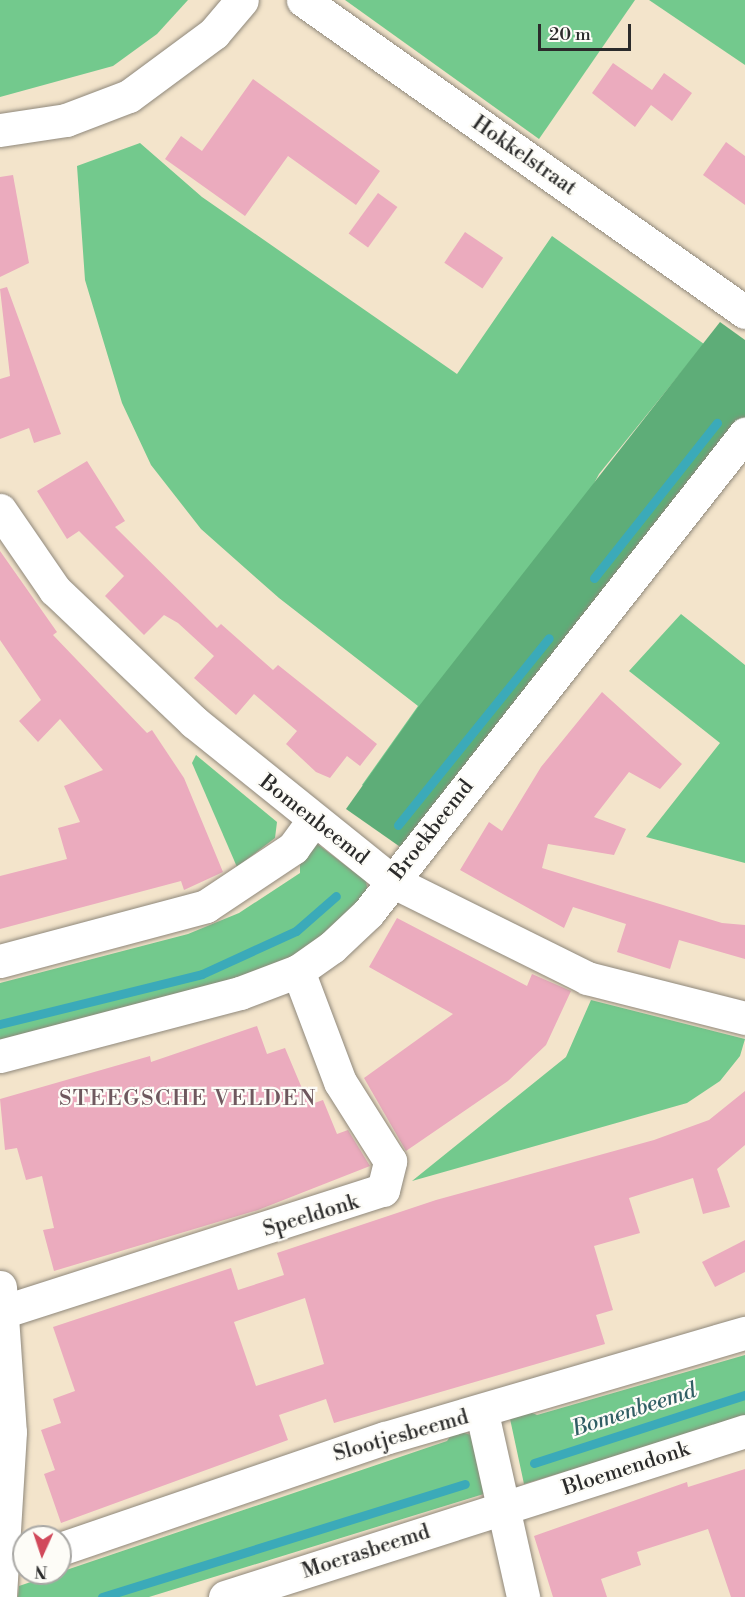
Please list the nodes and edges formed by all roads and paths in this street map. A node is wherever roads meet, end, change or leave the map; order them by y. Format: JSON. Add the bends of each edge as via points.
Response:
{"nodes":[{"id":1,"x":242,"y":0,"type":"edge"},
{"id":2,"x":303,"y":0,"type":"edge"},
{"id":3,"x":0,"y":130,"type":"edge"},
{"id":4,"x":745,"y":312,"type":"edge"},
{"id":5,"x":745,"y":434,"type":"edge"},
{"id":6,"x":0,"y":510,"type":"edge"},
{"id":7,"x":312,"y":822,"type":"junction"},
{"id":8,"x":392,"y":881,"type":"junction"},
{"id":9,"x":0,"y":961,"type":"edge"},
{"id":10,"x":298,"y":970,"type":"junction"},
{"id":11,"x":745,"y":1018,"type":"edge"},
{"id":12,"x":0,"y":1056,"type":"edge"},
{"id":13,"x":2,"y":1299,"type":"edge"},
{"id":14,"x":745,"y":1333,"type":"edge"},
{"id":15,"x":482,"y":1413,"type":"junction"},
{"id":16,"x":745,"y":1431,"type":"edge"},
{"id":17,"x":506,"y":1507,"type":"junction"},
{"id":18,"x":14,"y":1525,"type":"edge"},
{"id":19,"x":72,"y":1545,"type":"edge"},
{"id":20,"x":12,"y":1566,"type":"edge"},
{"id":21,"x":0,"y":1596,"type":"edge"},
{"id":22,"x":225,"y":1597,"type":"edge"},
{"id":23,"x":523,"y":1597,"type":"edge"}],
"edges":[{"from":1,"to":3,"type":"street","via":[[214,33],[129,96],[66,120]]},
{"from":2,"to":4,"type":"street","name":"Hokkelstraat"},
{"from":5,"to":8,"type":"street","name":"Broekbeemd"},
{"from":6,"to":7,"type":"street","name":"Bomenbeemd","via":[[55,590],[194,722]]},
{"from":7,"to":8,"type":"street","name":"Bomenbeemd"},
{"from":7,"to":9,"type":"street","via":[[293,848],[206,906]]},
{"from":8,"to":10,"type":"street","name":"Broekbeemd","via":[[361,920]]},
{"from":8,"to":11,"type":"street","name":"Bomenbeemd","via":[[588,978]]},
{"from":10,"to":12,"type":"street","name":"Broekbeemd","via":[[240,993]]},
{"from":10,"to":13,"type":"street","name":"Speeldonk","via":[[340,1082],[390,1161],[383,1190]]},
{"from":13,"to":18,"type":"street"},
{"from":14,"to":15,"type":"street","name":"Slootjesbeemd"},
{"from":15,"to":17,"type":"street"},
{"from":15,"to":19,"type":"street","name":"Slootjesbeemd","via":[[385,1438]]},
{"from":16,"to":17,"type":"street","name":"Bloemendonk"},
{"from":17,"to":22,"type":"street","name":"Moerasbeemd"},
{"from":17,"to":23,"type":"street"},
{"from":20,"to":21,"type":"street"}]}
